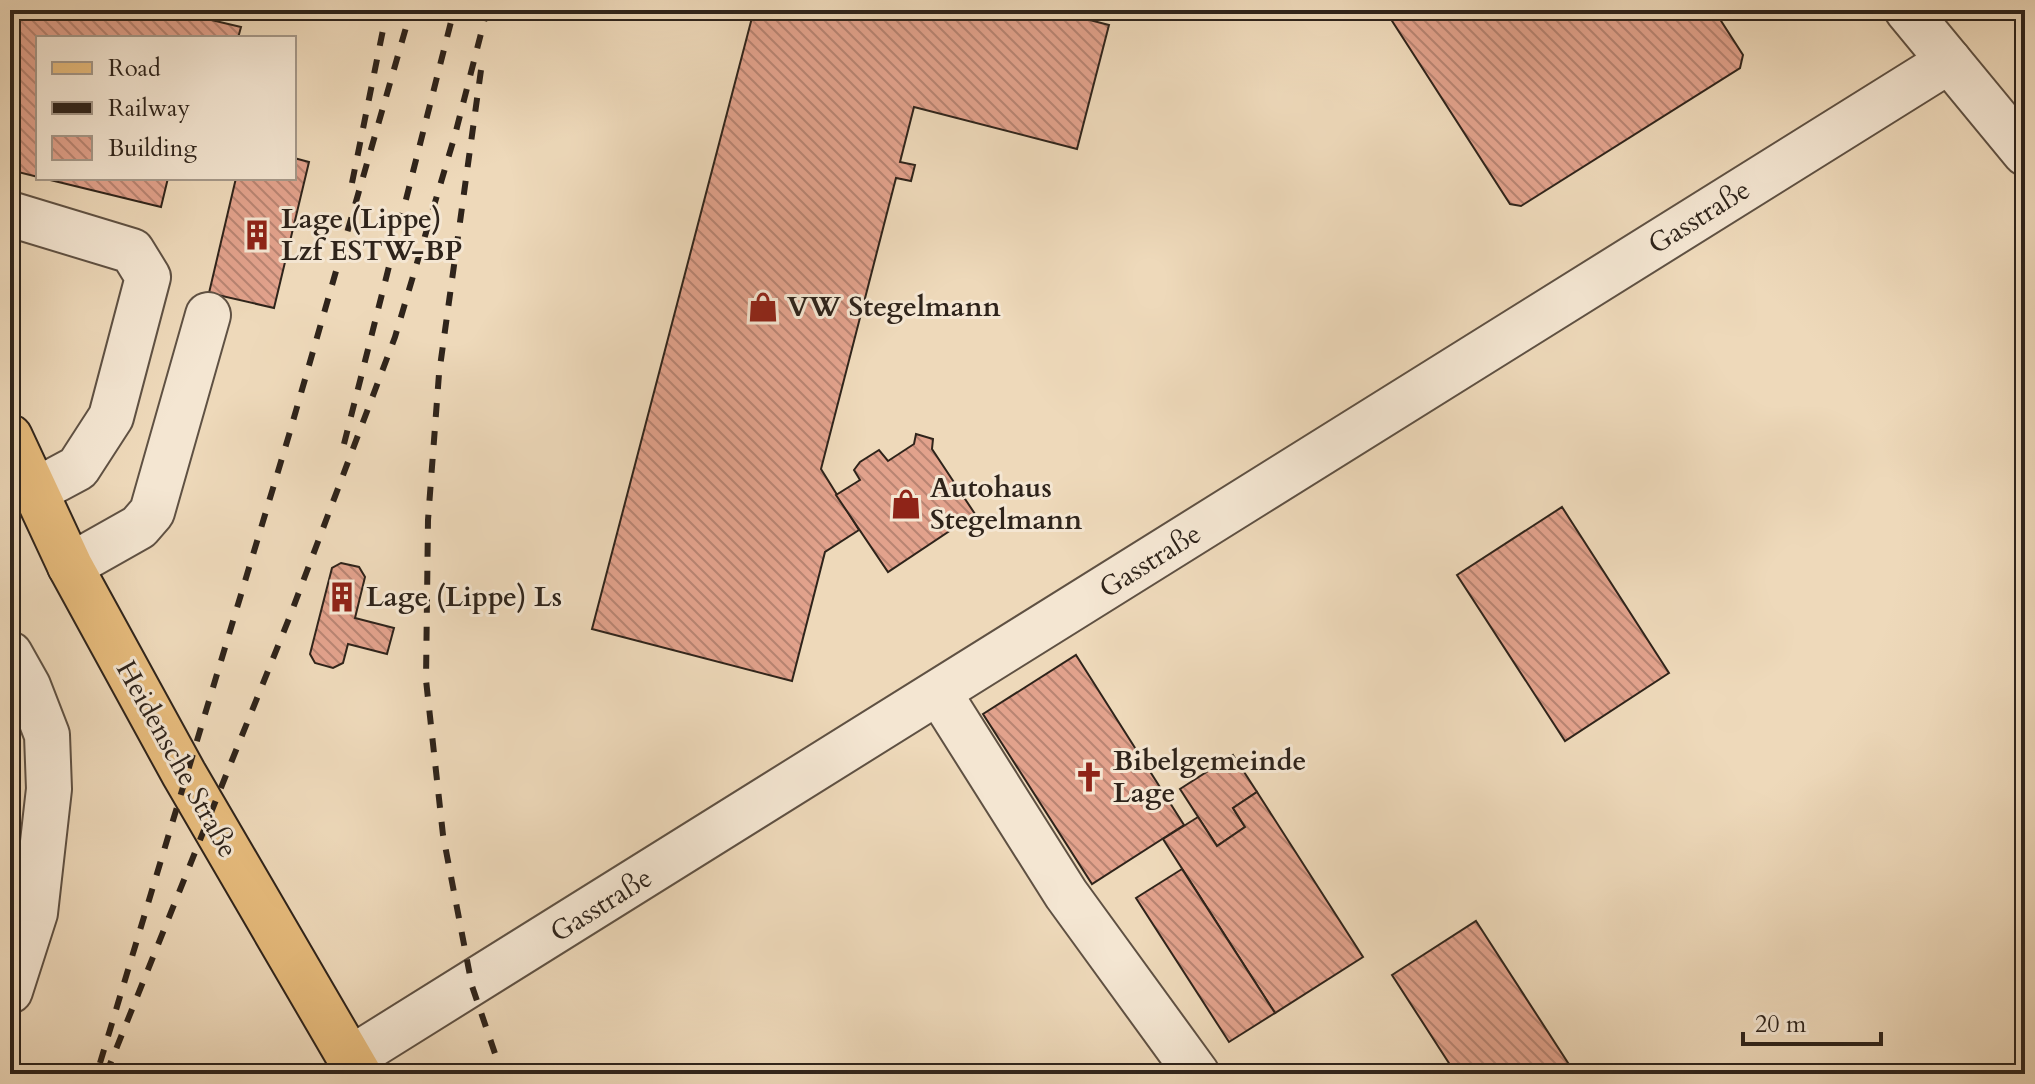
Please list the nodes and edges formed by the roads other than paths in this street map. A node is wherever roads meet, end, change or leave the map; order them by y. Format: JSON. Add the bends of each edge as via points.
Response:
{"nodes":[{"id":1,"x":1907,"y":10,"type":"edge"},
{"id":2,"x":1949,"y":61,"type":"junction"},
{"id":3,"x":2025,"y":153,"type":"edge"},
{"id":4,"x":10,"y":214,"type":"edge"},
{"id":5,"x":208,"y":315,"type":"dead end"},
{"id":6,"x":10,"y":437,"type":"edge"},
{"id":7,"x":37,"y":490,"type":"junction"},
{"id":8,"x":70,"y":566,"type":"junction"},
{"id":9,"x":10,"y":654,"type":"edge"},
{"id":10,"x":939,"y":693,"type":"junction"},
{"id":11,"x":10,"y":991,"type":"edge"},
{"id":12,"x":355,"y":1066,"type":"edge"},
{"id":13,"x":1197,"y":1074,"type":"edge"}],
"edges":[{"from":1,"to":2,"type":"street"},
{"from":2,"to":3,"type":"street"},
{"from":2,"to":10,"type":"street","name":"Gasstraße"},
{"from":4,"to":7,"type":"street","via":[[132,251],[148,277],[111,417],[78,468]]},
{"from":5,"to":8,"type":"street","via":[[152,512],[139,527]]},
{"from":6,"to":7,"type":"main road","name":"Heidensche Straße"},
{"from":7,"to":8,"type":"main road","name":"Heidensche Straße"},
{"from":8,"to":12,"type":"main road","name":"Heidensche Straße"},
{"from":9,"to":11,"type":"street","via":[[47,735],[49,789],[35,913]]},
{"from":10,"to":12,"type":"street","name":"Gasstraße"},
{"from":10,"to":13,"type":"street","via":[[1066,894]]}]}
